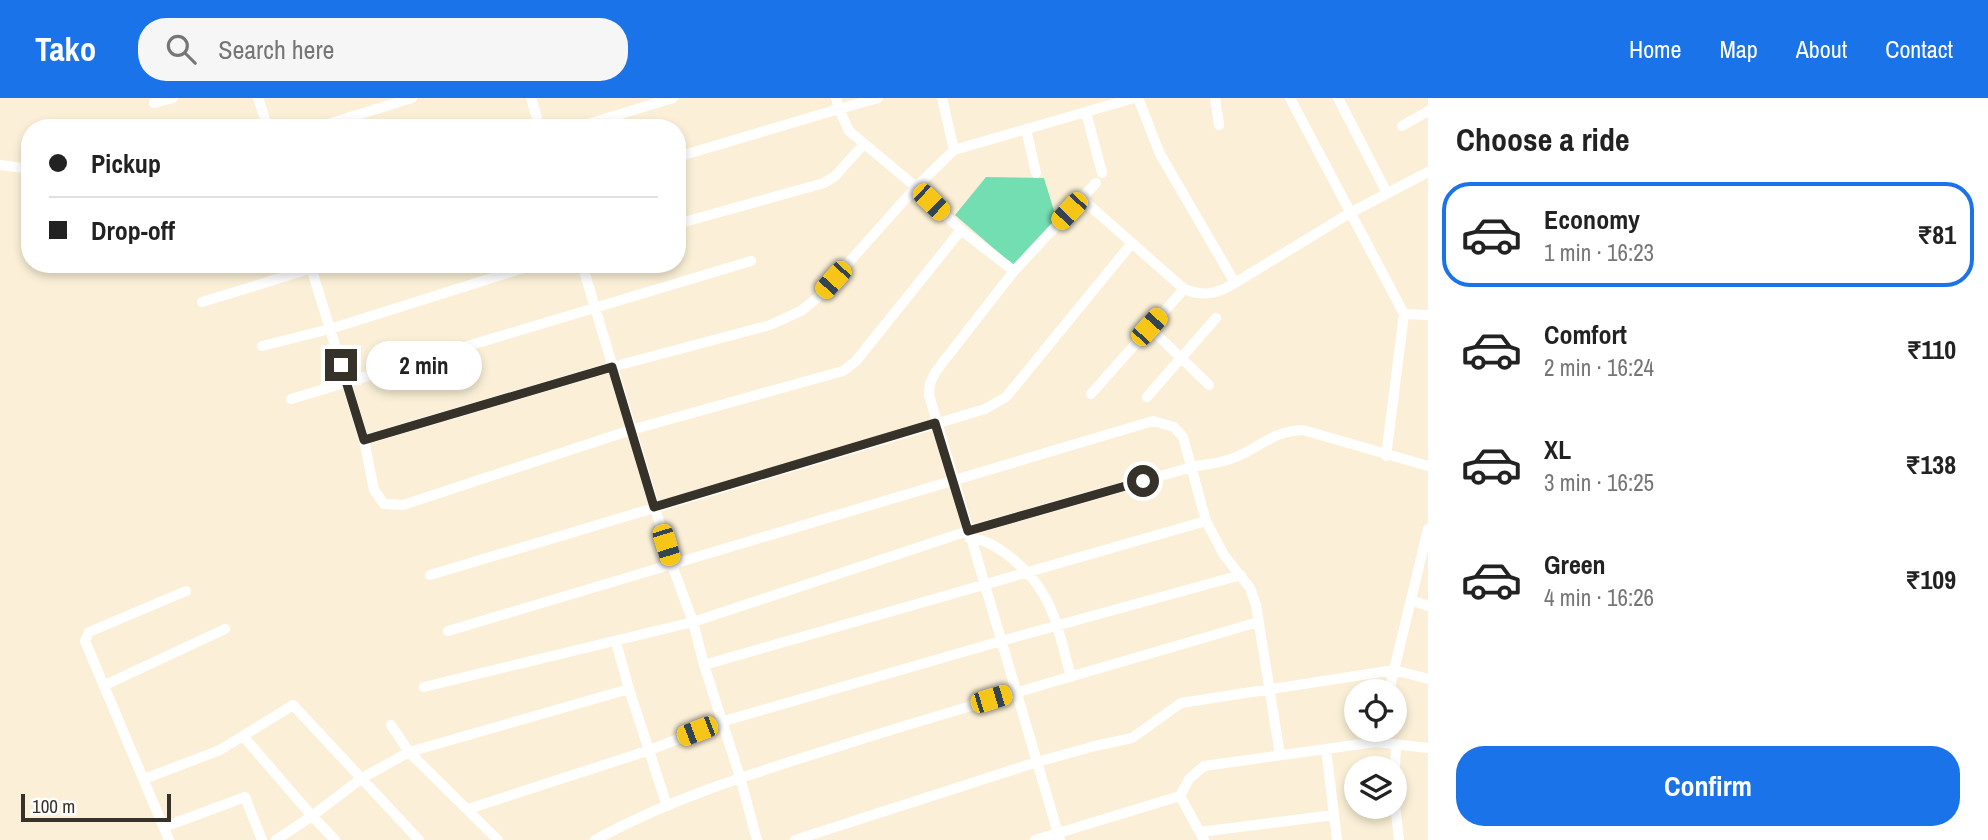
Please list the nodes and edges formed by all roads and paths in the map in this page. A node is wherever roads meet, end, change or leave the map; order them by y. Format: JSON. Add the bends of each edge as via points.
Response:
{"nodes":[{"id":1,"x":173,"y":98,"type":"edge"},
{"id":2,"x":258,"y":98,"type":"edge"},
{"id":3,"x":412,"y":98,"type":"edge"},
{"id":4,"x":531,"y":98,"type":"edge"},
{"id":5,"x":673,"y":98,"type":"edge"},
{"id":6,"x":836,"y":98,"type":"edge"},
{"id":7,"x":878,"y":98,"type":"edge"},
{"id":8,"x":942,"y":98,"type":"edge"},
{"id":9,"x":1136,"y":98,"type":"edge"},
{"id":10,"x":1215,"y":98,"type":"edge"},
{"id":11,"x":1290,"y":98,"type":"edge"},
{"id":12,"x":1338,"y":98,"type":"edge"},
{"id":13,"x":155,"y":103,"type":"dead end"},
{"id":14,"x":839,"y":109,"type":"junction"},
{"id":15,"x":1428,"y":111,"type":"edge"},
{"id":16,"x":1086,"y":112,"type":"junction"},
{"id":17,"x":265,"y":119,"type":"edge"},
{"id":18,"x":344,"y":119,"type":"edge"},
{"id":19,"x":537,"y":119,"type":"edge"},
{"id":20,"x":604,"y":119,"type":"edge"},
{"id":21,"x":1219,"y":125,"type":"dead end"},
{"id":22,"x":1402,"y":126,"type":"dead end"},
{"id":23,"x":1026,"y":129,"type":"junction"},
{"id":24,"x":864,"y":144,"type":"junction"},
{"id":25,"x":954,"y":149,"type":"junction"},
{"id":26,"x":686,"y":154,"type":"edge"},
{"id":27,"x":0,"y":165,"type":"edge"},
{"id":28,"x":21,"y":168,"type":"edge"},
{"id":29,"x":1428,"y":172,"type":"edge"},
{"id":30,"x":1037,"y":173,"type":"dead end"},
{"id":31,"x":916,"y":187,"type":"junction"},
{"id":32,"x":1387,"y":193,"type":"junction"},
{"id":33,"x":1081,"y":198,"type":"junction"},
{"id":34,"x":1350,"y":213,"type":"junction"},
{"id":35,"x":686,"y":221,"type":"edge"},
{"id":36,"x":961,"y":230,"type":"junction"},
{"id":37,"x":1132,"y":243,"type":"junction"},
{"id":38,"x":751,"y":261,"type":"dead end"},
{"id":39,"x":1014,"y":271,"type":"junction"},
{"id":40,"x":291,"y":273,"type":"edge"},
{"id":41,"x":312,"y":273,"type":"edge"},
{"id":42,"x":507,"y":273,"type":"edge"},
{"id":43,"x":584,"y":273,"type":"edge"},
{"id":44,"x":1235,"y":283,"type":"junction"},
{"id":45,"x":1184,"y":289,"type":"junction"},
{"id":46,"x":202,"y":302,"type":"dead end"},
{"id":47,"x":594,"y":308,"type":"junction"},
{"id":48,"x":1404,"y":314,"type":"junction"},
{"id":49,"x":1428,"y":315,"type":"edge"},
{"id":50,"x":1216,"y":318,"type":"dead end"},
{"id":51,"x":1149,"y":327,"type":"junction"},
{"id":52,"x":330,"y":328,"type":"junction"},
{"id":53,"x":262,"y":346,"type":"dead end"},
{"id":54,"x":1181,"y":358,"type":"junction"},
{"id":55,"x":612,"y":367,"type":"junction"},
{"id":56,"x":346,"y":382,"type":"junction"},
{"id":57,"x":1209,"y":385,"type":"dead end"},
{"id":58,"x":1091,"y":394,"type":"dead end"},
{"id":59,"x":1147,"y":397,"type":"dead end"},
{"id":60,"x":291,"y":400,"type":"dead end"},
{"id":61,"x":935,"y":423,"type":"junction"},
{"id":62,"x":631,"y":430,"type":"junction"},
{"id":63,"x":364,"y":440,"type":"junction"},
{"id":64,"x":1386,"y":456,"type":"junction"},
{"id":65,"x":1428,"y":466,"type":"edge"},
{"id":66,"x":1192,"y":467,"type":"junction"},
{"id":67,"x":952,"y":480,"type":"junction"},
{"id":68,"x":654,"y":507,"type":"junction"},
{"id":69,"x":1206,"y":521,"type":"junction"},
{"id":70,"x":1428,"y":529,"type":"edge"},
{"id":71,"x":969,"y":535,"type":"junction"},
{"id":72,"x":1427,"y":541,"type":"edge"},
{"id":73,"x":672,"y":565,"type":"junction"},
{"id":74,"x":1027,"y":571,"type":"junction"},
{"id":75,"x":430,"y":575,"type":"dead end"},
{"id":76,"x":1241,"y":575,"type":"junction"},
{"id":77,"x":984,"y":584,"type":"junction"},
{"id":78,"x":186,"y":591,"type":"dead end"},
{"id":79,"x":1411,"y":600,"type":"junction"},
{"id":80,"x":1428,"y":606,"type":"edge"},
{"id":81,"x":693,"y":622,"type":"junction"},
{"id":82,"x":1258,"y":622,"type":"junction"},
{"id":83,"x":1057,"y":625,"type":"junction"},
{"id":84,"x":225,"y":629,"type":"dead end"},
{"id":85,"x":448,"y":631,"type":"dead end"},
{"id":86,"x":1001,"y":641,"type":"junction"},
{"id":87,"x":616,"y":642,"type":"junction"},
{"id":88,"x":704,"y":665,"type":"junction"},
{"id":89,"x":1394,"y":670,"type":"junction"},
{"id":90,"x":1071,"y":677,"type":"junction"},
{"id":91,"x":1392,"y":679,"type":"edge"},
{"id":92,"x":1428,"y":679,"type":"edge"},
{"id":93,"x":105,"y":685,"type":"junction"},
{"id":94,"x":424,"y":687,"type":"dead end"},
{"id":95,"x":629,"y":689,"type":"junction"},
{"id":96,"x":1270,"y":690,"type":"junction"},
{"id":97,"x":1016,"y":692,"type":"junction"},
{"id":98,"x":721,"y":722,"type":"junction"},
{"id":99,"x":391,"y":725,"type":"dead end"},
{"id":100,"x":243,"y":736,"type":"junction"},
{"id":101,"x":1376,"y":742,"type":"joint"},
{"id":102,"x":1396,"y":745,"type":"junction"},
{"id":103,"x":1428,"y":748,"type":"edge"},
{"id":104,"x":1326,"y":749,"type":"junction"},
{"id":105,"x":650,"y":750,"type":"junction"},
{"id":106,"x":409,"y":752,"type":"junction"},
{"id":107,"x":1280,"y":755,"type":"junction"},
{"id":108,"x":1396,"y":756,"type":"edge"},
{"id":109,"x":1037,"y":762,"type":"junction"},
{"id":110,"x":740,"y":777,"type":"junction"},
{"id":111,"x":362,"y":778,"type":"junction"},
{"id":112,"x":144,"y":779,"type":"junction"},
{"id":113,"x":1180,"y":796,"type":"junction"},
{"id":114,"x":667,"y":806,"type":"junction"},
{"id":115,"x":468,"y":809,"type":"junction"},
{"id":116,"x":1334,"y":815,"type":"junction"},
{"id":117,"x":312,"y":816,"type":"junction"},
{"id":118,"x":1397,"y":819,"type":"edge"},
{"id":119,"x":164,"y":827,"type":"junction"},
{"id":120,"x":1202,"y":836,"type":"edge"},
{"id":121,"x":1059,"y":837,"type":"edge"},
{"id":122,"x":601,"y":838,"type":"edge"},
{"id":123,"x":169,"y":840,"type":"edge"},
{"id":124,"x":262,"y":840,"type":"edge"},
{"id":125,"x":276,"y":840,"type":"edge"},
{"id":126,"x":335,"y":840,"type":"edge"},
{"id":127,"x":419,"y":840,"type":"edge"},
{"id":128,"x":498,"y":840,"type":"edge"},
{"id":129,"x":757,"y":840,"type":"edge"},
{"id":130,"x":795,"y":840,"type":"edge"},
{"id":131,"x":1035,"y":840,"type":"edge"},
{"id":132,"x":1337,"y":840,"type":"edge"},
{"id":133,"x":1399,"y":840,"type":"edge"}],
"edges":[{"from":1,"to":13,"type":"street"},
{"from":2,"to":17,"type":"street"},
{"from":3,"to":18,"type":"street"},
{"from":4,"to":19,"type":"street"},
{"from":5,"to":20,"type":"street"},
{"from":6,"to":14,"type":"street"},
{"from":7,"to":14,"type":"street"},
{"from":8,"to":25,"type":"street"},
{"from":9,"to":16,"type":"street"},
{"from":9,"to":44,"type":"street","via":[[1160,154]]},
{"from":10,"to":21,"type":"street"},
{"from":11,"to":34,"type":"street"},
{"from":12,"to":32,"type":"street"},
{"from":14,"to":24,"type":"street","via":[[849,131]]},
{"from":14,"to":26,"type":"street"},
{"from":15,"to":22,"type":"street"},
{"from":16,"to":23,"type":"street"},
{"from":16,"to":33,"type":"street","via":[[1099,178]]},
{"from":23,"to":25,"type":"street"},
{"from":23,"to":30,"type":"street"},
{"from":24,"to":31,"type":"street"},
{"from":24,"to":35,"type":"street","via":[[824,183]]},
{"from":25,"to":31,"type":"street"},
{"from":27,"to":28,"type":"street"},
{"from":29,"to":32,"type":"street"},
{"from":31,"to":36,"type":"street"},
{"from":31,"to":55,"type":"street","via":[[801,312],[770,325]]},
{"from":32,"to":34,"type":"street"},
{"from":33,"to":37,"type":"street"},
{"from":33,"to":39,"type":"street"},
{"from":34,"to":44,"type":"street"},
{"from":34,"to":48,"type":"street"},
{"from":36,"to":39,"type":"street"},
{"from":36,"to":62,"type":"street","via":[[856,361],[843,371]]},
{"from":37,"to":45,"type":"street"},
{"from":37,"to":61,"type":"street","via":[[1006,397],[985,410]]},
{"from":38,"to":47,"type":"street"},
{"from":39,"to":61,"type":"street","via":[[936,371],[929,395]]},
{"from":40,"to":46,"type":"street"},
{"from":41,"to":52,"type":"street"},
{"from":42,"to":52,"type":"street"},
{"from":43,"to":47,"type":"street"},
{"from":44,"to":45,"type":"street","via":[[1213,294]]},
{"from":45,"to":51,"type":"street"},
{"from":47,"to":55,"type":"street"},
{"from":47,"to":56,"type":"street"},
{"from":48,"to":49,"type":"street"},
{"from":48,"to":64,"type":"street"},
{"from":50,"to":54,"type":"street"},
{"from":51,"to":54,"type":"street"},
{"from":51,"to":58,"type":"street"},
{"from":52,"to":53,"type":"street"},
{"from":52,"to":56,"type":"street"},
{"from":54,"to":57,"type":"street"},
{"from":54,"to":59,"type":"street"},
{"from":55,"to":62,"type":"street"},
{"from":55,"to":63,"type":"street"},
{"from":56,"to":60,"type":"street"},
{"from":56,"to":63,"type":"street"},
{"from":61,"to":67,"type":"street"},
{"from":61,"to":68,"type":"street"},
{"from":62,"to":63,"type":"street","via":[[392,506],[377,497]]},
{"from":62,"to":68,"type":"street"},
{"from":64,"to":65,"type":"street"},
{"from":64,"to":66,"type":"street","via":[[1303,430],[1287,430],[1229,460]]},
{"from":66,"to":67,"type":"street","via":[[1180,433],[1153,421]]},
{"from":66,"to":69,"type":"street"},
{"from":66,"to":71,"type":"street"},
{"from":67,"to":71,"type":"street"},
{"from":67,"to":73,"type":"street"},
{"from":68,"to":73,"type":"street"},
{"from":68,"to":75,"type":"street"},
{"from":69,"to":74,"type":"street"},
{"from":69,"to":76,"type":"street"},
{"from":70,"to":72,"type":"street"},
{"from":71,"to":74,"type":"street","via":[[997,547]]},
{"from":71,"to":77,"type":"street"},
{"from":71,"to":81,"type":"street"},
{"from":72,"to":79,"type":"street"},
{"from":73,"to":81,"type":"street"},
{"from":73,"to":85,"type":"street"},
{"from":74,"to":77,"type":"street"},
{"from":74,"to":83,"type":"street","via":[[1051,606]]},
{"from":76,"to":82,"type":"street","via":[[1251,588]]},
{"from":76,"to":83,"type":"street"},
{"from":77,"to":86,"type":"street"},
{"from":77,"to":88,"type":"street"},
{"from":78,"to":93,"type":"street","via":[[86,636]]},
{"from":79,"to":80,"type":"street"},
{"from":79,"to":89,"type":"street"},
{"from":81,"to":87,"type":"street"},
{"from":81,"to":88,"type":"street"},
{"from":82,"to":90,"type":"street"},
{"from":82,"to":96,"type":"street"},
{"from":83,"to":86,"type":"street"},
{"from":83,"to":90,"type":"street"},
{"from":84,"to":93,"type":"street"},
{"from":86,"to":97,"type":"street"},
{"from":86,"to":98,"type":"street"},
{"from":87,"to":94,"type":"street"},
{"from":87,"to":95,"type":"street"},
{"from":88,"to":98,"type":"street"},
{"from":89,"to":91,"type":"street"},
{"from":89,"to":92,"type":"street"},
{"from":89,"to":96,"type":"street"},
{"from":90,"to":97,"type":"street"},
{"from":93,"to":112,"type":"street"},
{"from":95,"to":105,"type":"street"},
{"from":95,"to":106,"type":"street"},
{"from":96,"to":107,"type":"street"},
{"from":96,"to":109,"type":"street","via":[[1181,703],[1132,738]]},
{"from":97,"to":109,"type":"street"},
{"from":97,"to":110,"type":"street"},
{"from":98,"to":105,"type":"street"},
{"from":98,"to":110,"type":"street"},
{"from":99,"to":106,"type":"street"},
{"from":100,"to":111,"type":"street","via":[[293,705]]},
{"from":100,"to":112,"type":"street","via":[[220,750]]},
{"from":100,"to":117,"type":"street"},
{"from":101,"to":102,"type":"street"},
{"from":101,"to":104,"type":"street"},
{"from":102,"to":103,"type":"street"},
{"from":102,"to":108,"type":"street"},
{"from":104,"to":107,"type":"street"},
{"from":104,"to":116,"type":"street"},
{"from":105,"to":114,"type":"street"},
{"from":105,"to":115,"type":"street"},
{"from":106,"to":111,"type":"street"},
{"from":106,"to":115,"type":"street"},
{"from":107,"to":113,"type":"street","via":[[1204,766],[1189,779]]},
{"from":109,"to":121,"type":"street"},
{"from":109,"to":130,"type":"street"},
{"from":110,"to":114,"type":"street"},
{"from":110,"to":129,"type":"street"},
{"from":111,"to":117,"type":"street"},
{"from":111,"to":127,"type":"street"},
{"from":112,"to":119,"type":"street"},
{"from":113,"to":120,"type":"street"},
{"from":113,"to":121,"type":"street"},
{"from":114,"to":122,"type":"street"},
{"from":115,"to":128,"type":"street"},
{"from":116,"to":120,"type":"street"},
{"from":116,"to":132,"type":"street"},
{"from":117,"to":125,"type":"street"},
{"from":117,"to":126,"type":"street"},
{"from":118,"to":133,"type":"street"},
{"from":119,"to":123,"type":"street"},
{"from":119,"to":124,"type":"street","via":[[244,797]]},
{"from":121,"to":131,"type":"street"}]}
